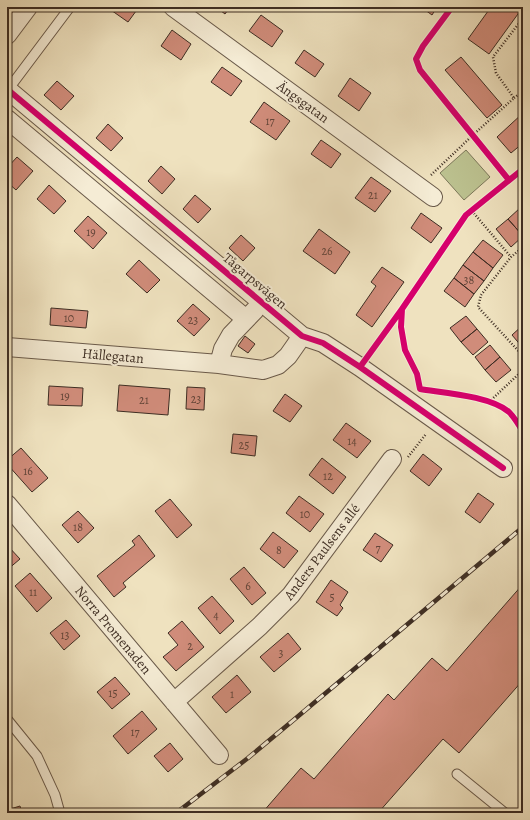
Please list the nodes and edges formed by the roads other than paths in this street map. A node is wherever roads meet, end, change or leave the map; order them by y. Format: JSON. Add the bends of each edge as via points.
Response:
{"nodes":[{"id":1,"x":28,"y":7,"type":"edge"},
{"id":2,"x":70,"y":7,"type":"edge"},
{"id":3,"x":173,"y":7,"type":"edge"},
{"id":4,"x":7,"y":35,"type":"edge"},
{"id":5,"x":7,"y":90,"type":"edge"},
{"id":6,"x":7,"y":119,"type":"edge"},
{"id":7,"x":433,"y":197,"type":"dead end"},
{"id":8,"x":263,"y":303,"type":"junction"},
{"id":9,"x":246,"y":319,"type":"junction"},
{"id":10,"x":302,"y":336,"type":"junction"},
{"id":11,"x":7,"y":347,"type":"edge"},
{"id":12,"x":219,"y":364,"type":"junction"},
{"id":13,"x":392,"y":459,"type":"road end"},
{"id":14,"x":504,"y":468,"type":"dead end"},
{"id":15,"x":7,"y":504,"type":"edge"},
{"id":16,"x":174,"y":702,"type":"junction"},
{"id":17,"x":7,"y":720,"type":"edge"},
{"id":18,"x":219,"y":755,"type":"dead end"},
{"id":19,"x":457,"y":774,"type":"dead end"},
{"id":20,"x":60,"y":813,"type":"edge"},
{"id":21,"x":505,"y":813,"type":"edge"}],
"edges":[{"from":1,"to":4,"type":"street"},
{"from":2,"to":5,"type":"lane"},
{"from":3,"to":7,"type":"street","name":"Ängsgatan"},
{"from":5,"to":8,"type":"street","name":"Tågarpsvägen"},
{"from":6,"to":9,"type":"street"},
{"from":8,"to":9,"type":"street"},
{"from":8,"to":10,"type":"street","name":"Tågarpsvägen"},
{"from":9,"to":12,"type":"street","via":[[231,335],[223,349]]},
{"from":10,"to":12,"type":"street","name":"Hällegatan","via":[[278,365],[263,370]]},
{"from":10,"to":14,"type":"street","name":"Tågarpsvägen","via":[[323,343],[360,367]]},
{"from":11,"to":12,"type":"street","name":"Hällegatan"},
{"from":13,"to":16,"type":"street","name":"Anders Paulsens allé","via":[[291,595]]},
{"from":15,"to":16,"type":"street","name":"Norra Promenaden"},
{"from":16,"to":18,"type":"street","name":"Norra Promenaden"},
{"from":17,"to":20,"type":"lane","via":[[37,756],[55,795]]},
{"from":19,"to":21,"type":"lane"}]}
